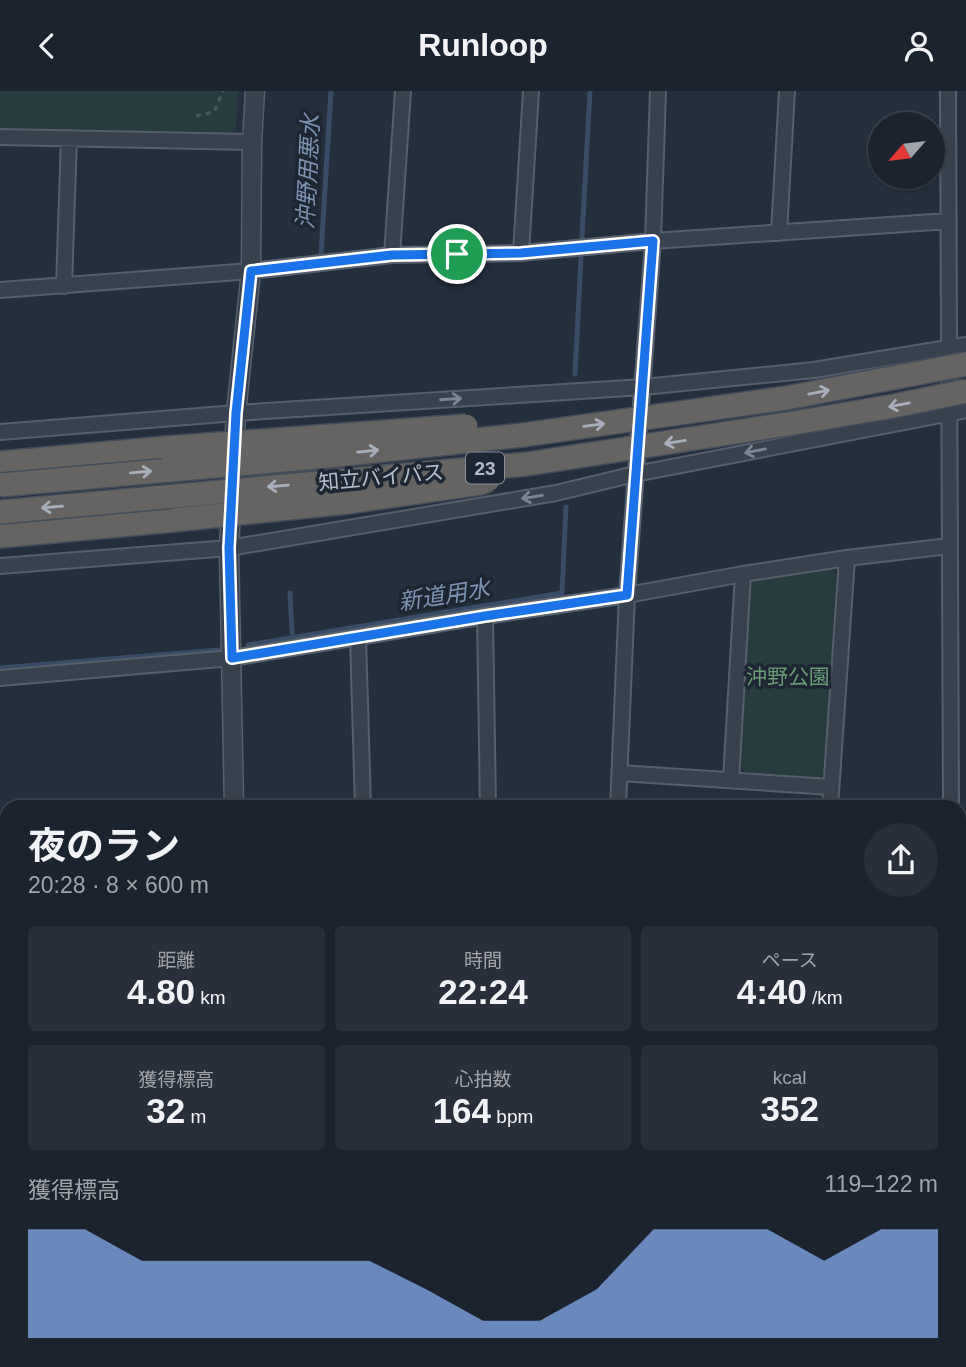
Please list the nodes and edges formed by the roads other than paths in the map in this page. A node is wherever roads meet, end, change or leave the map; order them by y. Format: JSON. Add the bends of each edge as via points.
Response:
{"nodes":[{"id":1,"x":255,"y":91,"type":"edge"},
{"id":2,"x":403,"y":91,"type":"edge"},
{"id":3,"x":531,"y":91,"type":"edge"},
{"id":4,"x":659,"y":91,"type":"edge"},
{"id":5,"x":787,"y":91,"type":"edge"},
{"id":6,"x":948,"y":91,"type":"edge"},
{"id":7,"x":0,"y":137,"type":"edge"},
{"id":8,"x":69,"y":138,"type":"junction"},
{"id":9,"x":251,"y":142,"type":"junction"},
{"id":10,"x":949,"y":221,"type":"junction"},
{"id":11,"x":779,"y":233,"type":"junction"},
{"id":12,"x":653,"y":241,"type":"junction"},
{"id":13,"x":521,"y":253,"type":"junction"},
{"id":14,"x":392,"y":255,"type":"junction"},
{"id":15,"x":251,"y":271,"type":"junction"},
{"id":16,"x":64,"y":286,"type":"junction"},
{"id":17,"x":0,"y":290,"type":"edge"},
{"id":18,"x":966,"y":345,"type":"edge"},
{"id":19,"x":958,"y":356,"type":"edge"},
{"id":20,"x":643,"y":387,"type":"junction"},
{"id":21,"x":966,"y":391,"type":"edge"},
{"id":22,"x":966,"y":409,"type":"edge"},
{"id":23,"x":236,"y":413,"type":"junction"},
{"id":24,"x":950,"y":413,"type":"junction"},
{"id":25,"x":0,"y":432,"type":"edge"},
{"id":26,"x":523,"y":435,"type":"junction"},
{"id":27,"x":0,"y":463,"type":"edge"},
{"id":28,"x":527,"y":464,"type":"junction"},
{"id":29,"x":635,"y":474,"type":"junction"},
{"id":30,"x":0,"y":485,"type":"edge"},
{"id":31,"x":0,"y":512,"type":"edge"},
{"id":32,"x":0,"y":536,"type":"edge"},
{"id":33,"x":229,"y":548,"type":"junction"},
{"id":34,"x":955,"y":553,"type":"edge"},
{"id":35,"x":847,"y":558,"type":"junction"},
{"id":36,"x":0,"y":566,"type":"edge"},
{"id":37,"x":743,"y":574,"type":"junction"},
{"id":38,"x":627,"y":595,"type":"junction"},
{"id":39,"x":485,"y":616,"type":"junction"},
{"id":40,"x":358,"y":637,"type":"junction"},
{"id":41,"x":232,"y":658,"type":"junction"},
{"id":42,"x":0,"y":678,"type":"edge"},
{"id":43,"x":620,"y":773,"type":"junction"},
{"id":44,"x":731,"y":780,"type":"junction"},
{"id":45,"x":831,"y":787,"type":"junction"},
{"id":46,"x":234,"y":800,"type":"edge"},
{"id":47,"x":363,"y":800,"type":"edge"},
{"id":48,"x":488,"y":800,"type":"edge"},
{"id":49,"x":618,"y":800,"type":"edge"},
{"id":50,"x":830,"y":800,"type":"edge"},
{"id":51,"x":951,"y":800,"type":"edge"}],
"edges":[{"from":1,"to":9,"type":"street"},
{"from":2,"to":14,"type":"street"},
{"from":3,"to":13,"type":"street"},
{"from":4,"to":12,"type":"street"},
{"from":5,"to":11,"type":"street"},
{"from":6,"to":10,"type":"street"},
{"from":7,"to":8,"type":"street"},
{"from":8,"to":9,"type":"street"},
{"from":8,"to":16,"type":"street"},
{"from":9,"to":15,"type":"street"},
{"from":10,"to":11,"type":"street"},
{"from":10,"to":19,"type":"street"},
{"from":11,"to":12,"type":"street"},
{"from":12,"to":13,"type":"street"},
{"from":12,"to":20,"type":"street"},
{"from":13,"to":14,"type":"street"},
{"from":14,"to":15,"type":"street"},
{"from":15,"to":16,"type":"street"},
{"from":15,"to":23,"type":"street"},
{"from":16,"to":17,"type":"street"},
{"from":18,"to":19,"type":"street"},
{"from":19,"to":20,"type":"street"},
{"from":19,"to":24,"type":"street"},
{"from":26,"to":19,"type":"highway","name":"知立バイパス","number":"23","one_way":true,"bridge":true,"via":[[786,398]]},
{"from":23,"to":20,"type":"street","one_way":true},
{"from":20,"to":29,"type":"street"},
{"from":21,"to":28,"type":"highway","name":"知立バイパス","number":"23","one_way":true,"bridge":true,"via":[[780,426]]},
{"from":22,"to":24,"type":"street"},
{"from":23,"to":25,"type":"street"},
{"from":23,"to":33,"type":"street"},
{"from":24,"to":29,"type":"street","one_way":true},
{"from":24,"to":34,"type":"street"},
{"from":26,"to":27,"type":"highway","bridge":true,"via":[[474,425]]},
{"from":30,"to":26,"type":"highway","name":"知立バイパス","number":"23","one_way":true,"bridge":true},
{"from":28,"to":31,"type":"highway","name":"知立バイパス","number":"23","one_way":true,"bridge":true},
{"from":28,"to":32,"type":"highway","bridge":true,"via":[[481,483],[348,502]]},
{"from":29,"to":33,"type":"street","one_way":true,"via":[[556,493]]},
{"from":29,"to":38,"type":"street"},
{"from":33,"to":36,"type":"street"},
{"from":33,"to":41,"type":"street"},
{"from":34,"to":35,"type":"street"},
{"from":34,"to":51,"type":"street"},
{"from":35,"to":37,"type":"street"},
{"from":35,"to":45,"type":"street"},
{"from":37,"to":38,"type":"street"},
{"from":37,"to":44,"type":"street"},
{"from":38,"to":39,"type":"street"},
{"from":38,"to":43,"type":"street"},
{"from":39,"to":40,"type":"street"},
{"from":39,"to":48,"type":"street"},
{"from":40,"to":41,"type":"street"},
{"from":40,"to":47,"type":"street"},
{"from":41,"to":42,"type":"street"},
{"from":41,"to":46,"type":"street"},
{"from":43,"to":44,"type":"street"},
{"from":43,"to":49,"type":"street"},
{"from":44,"to":45,"type":"street"},
{"from":45,"to":50,"type":"street"}]}
